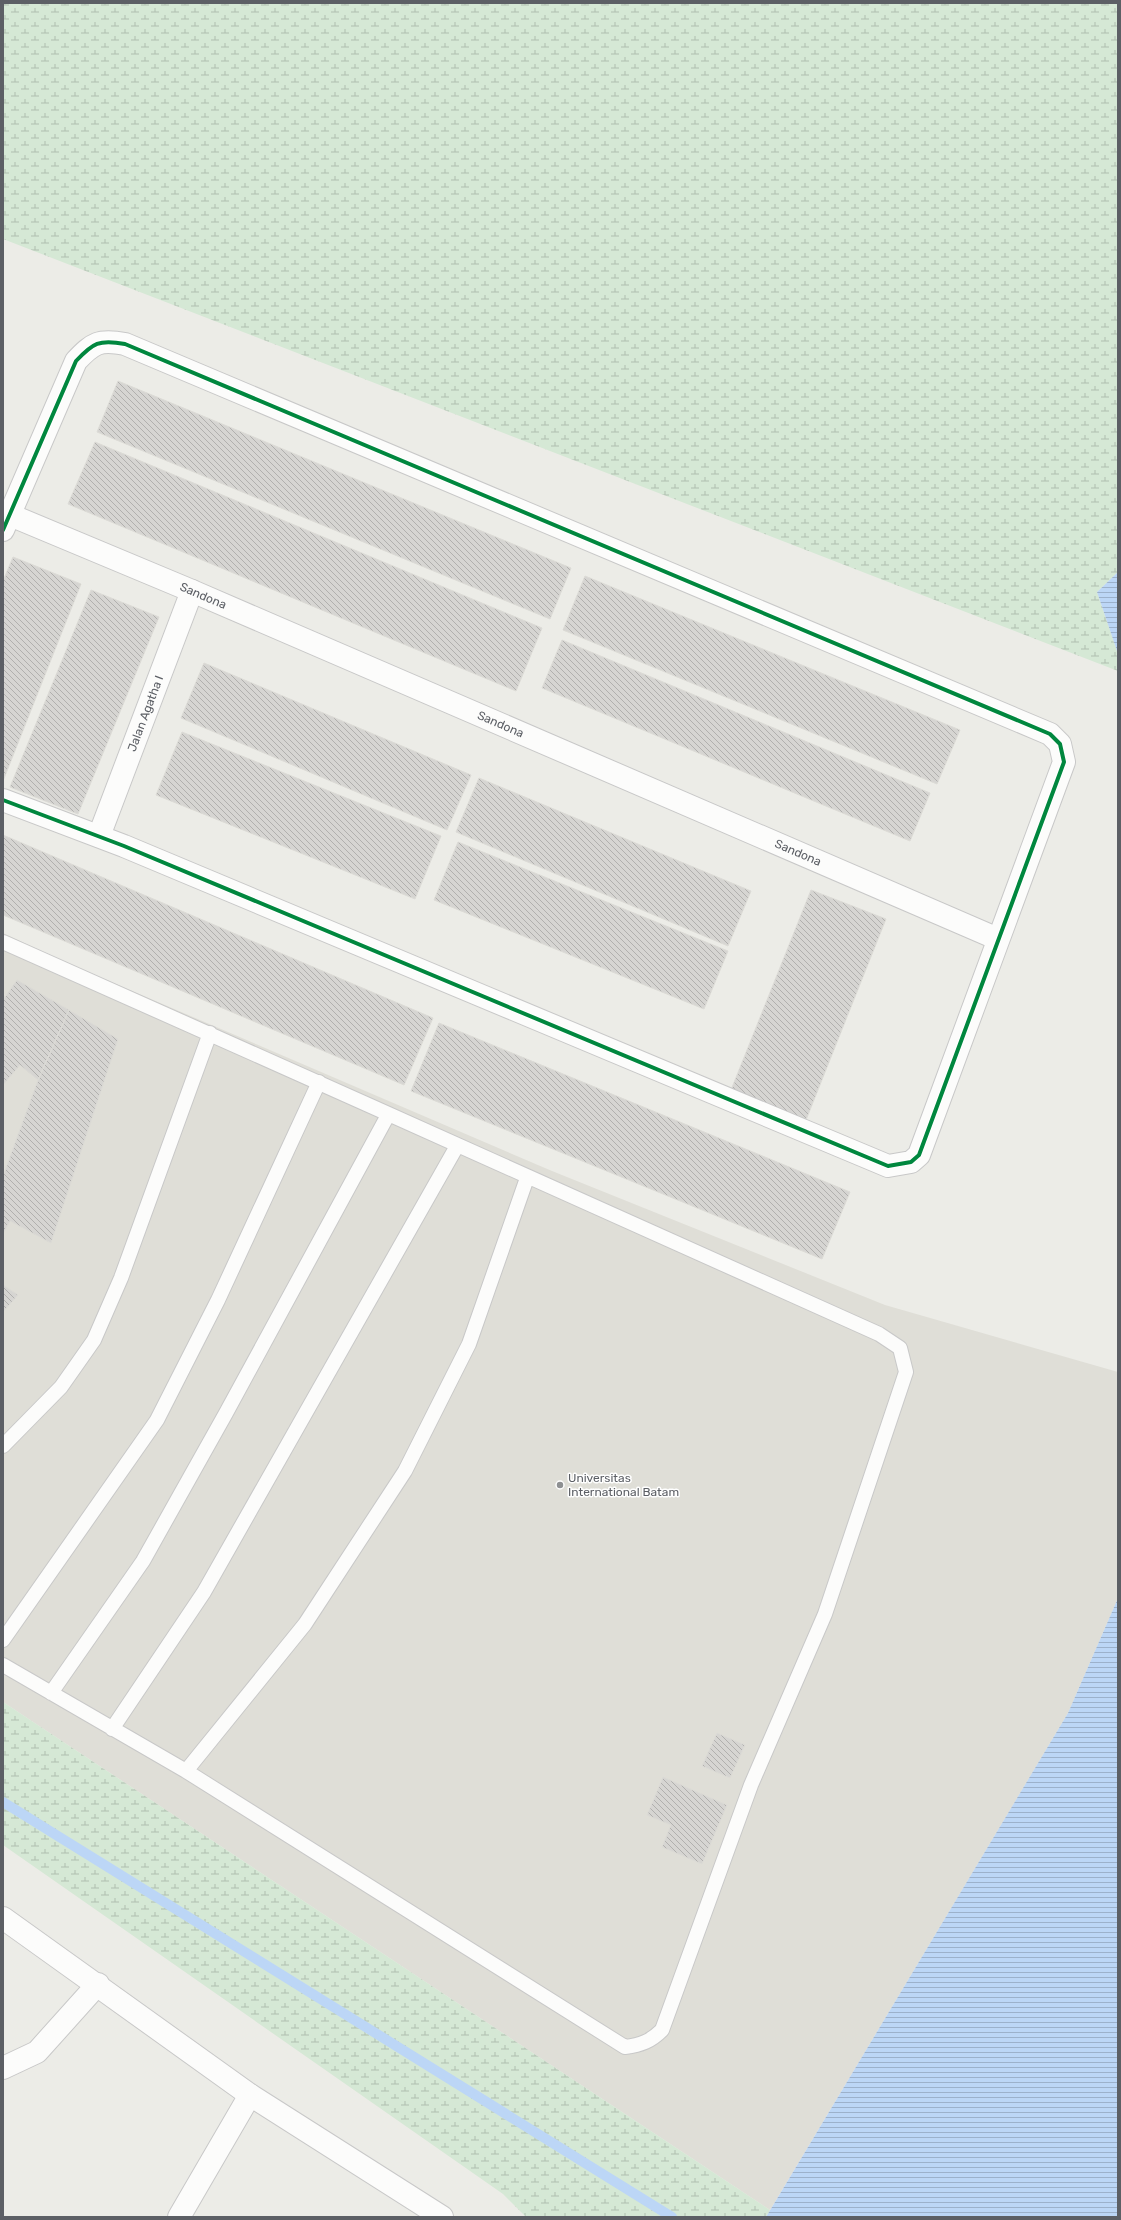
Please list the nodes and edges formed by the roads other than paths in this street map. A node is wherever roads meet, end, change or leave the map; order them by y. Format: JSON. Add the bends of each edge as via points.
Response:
{"nodes":[{"id":1,"x":5,"y":519,"type":"edge"},
{"id":2,"x":192,"y":590,"type":"junction"},
{"id":3,"x":3,"y":800,"type":"edge"},
{"id":4,"x":99,"y":836,"type":"junction"},
{"id":5,"x":998,"y":939,"type":"junction"},
{"id":6,"x":3,"y":942,"type":"edge"},
{"id":7,"x":210,"y":1033,"type":"junction"},
{"id":8,"x":319,"y":1082,"type":"junction"},
{"id":9,"x":388,"y":1115,"type":"junction"},
{"id":10,"x":457,"y":1146,"type":"junction"},
{"id":11,"x":527,"y":1178,"type":"junction"},
{"id":12,"x":3,"y":1446,"type":"edge"},
{"id":13,"x":3,"y":1640,"type":"edge"},
{"id":14,"x":3,"y":1665,"type":"edge"},
{"id":15,"x":51,"y":1694,"type":"junction"},
{"id":16,"x":112,"y":1729,"type":"junction"},
{"id":17,"x":186,"y":1771,"type":"junction"},
{"id":18,"x":3,"y":1918,"type":"edge"},
{"id":19,"x":98,"y":1984,"type":"junction"},
{"id":20,"x":3,"y":2068,"type":"edge"},
{"id":21,"x":250,"y":2095,"type":"junction"},
{"id":22,"x":179,"y":2217,"type":"edge"},
{"id":23,"x":442,"y":2217,"type":"edge"}],
"edges":[{"from":1,"to":2,"type":"street","name":"Sandona"},
{"from":1,"to":5,"type":"street","via":[[76,361],[91,346],[107,340],[125,344],[1050,734],[1060,744],[1064,762]]},
{"from":2,"to":4,"type":"street","name":"Jalan Agatha I"},
{"from":2,"to":5,"type":"street","name":"Sandona"},
{"from":3,"to":4,"type":"street"},
{"from":4,"to":5,"type":"street","via":[[888,1166],[911,1162],[919,1155]]},
{"from":6,"to":7,"type":"lane"},
{"from":7,"to":8,"type":"lane"},
{"from":7,"to":12,"type":"lane","via":[[121,1278],[94,1340],[61,1387]]},
{"from":8,"to":9,"type":"lane"},
{"from":8,"to":13,"type":"lane","via":[[218,1300],[157,1420]]},
{"from":9,"to":10,"type":"lane"},
{"from":9,"to":15,"type":"lane","via":[[143,1561]]},
{"from":10,"to":11,"type":"lane"},
{"from":10,"to":16,"type":"lane","via":[[204,1592]]},
{"from":11,"to":17,"type":"lane","via":[[469,1344],[405,1471],[305,1624]]},
{"from":11,"to":17,"type":"lane","via":[[879,1334],[900,1348],[906,1372],[825,1614],[751,1786],[662,2030],[645,2042],[625,2047]]},
{"from":14,"to":15,"type":"lane"},
{"from":15,"to":16,"type":"lane"},
{"from":16,"to":17,"type":"lane"},
{"from":18,"to":19,"type":"street"},
{"from":19,"to":20,"type":"street","via":[[37,2052]]},
{"from":19,"to":21,"type":"street"},
{"from":21,"to":22,"type":"street"},
{"from":21,"to":23,"type":"street"}]}
